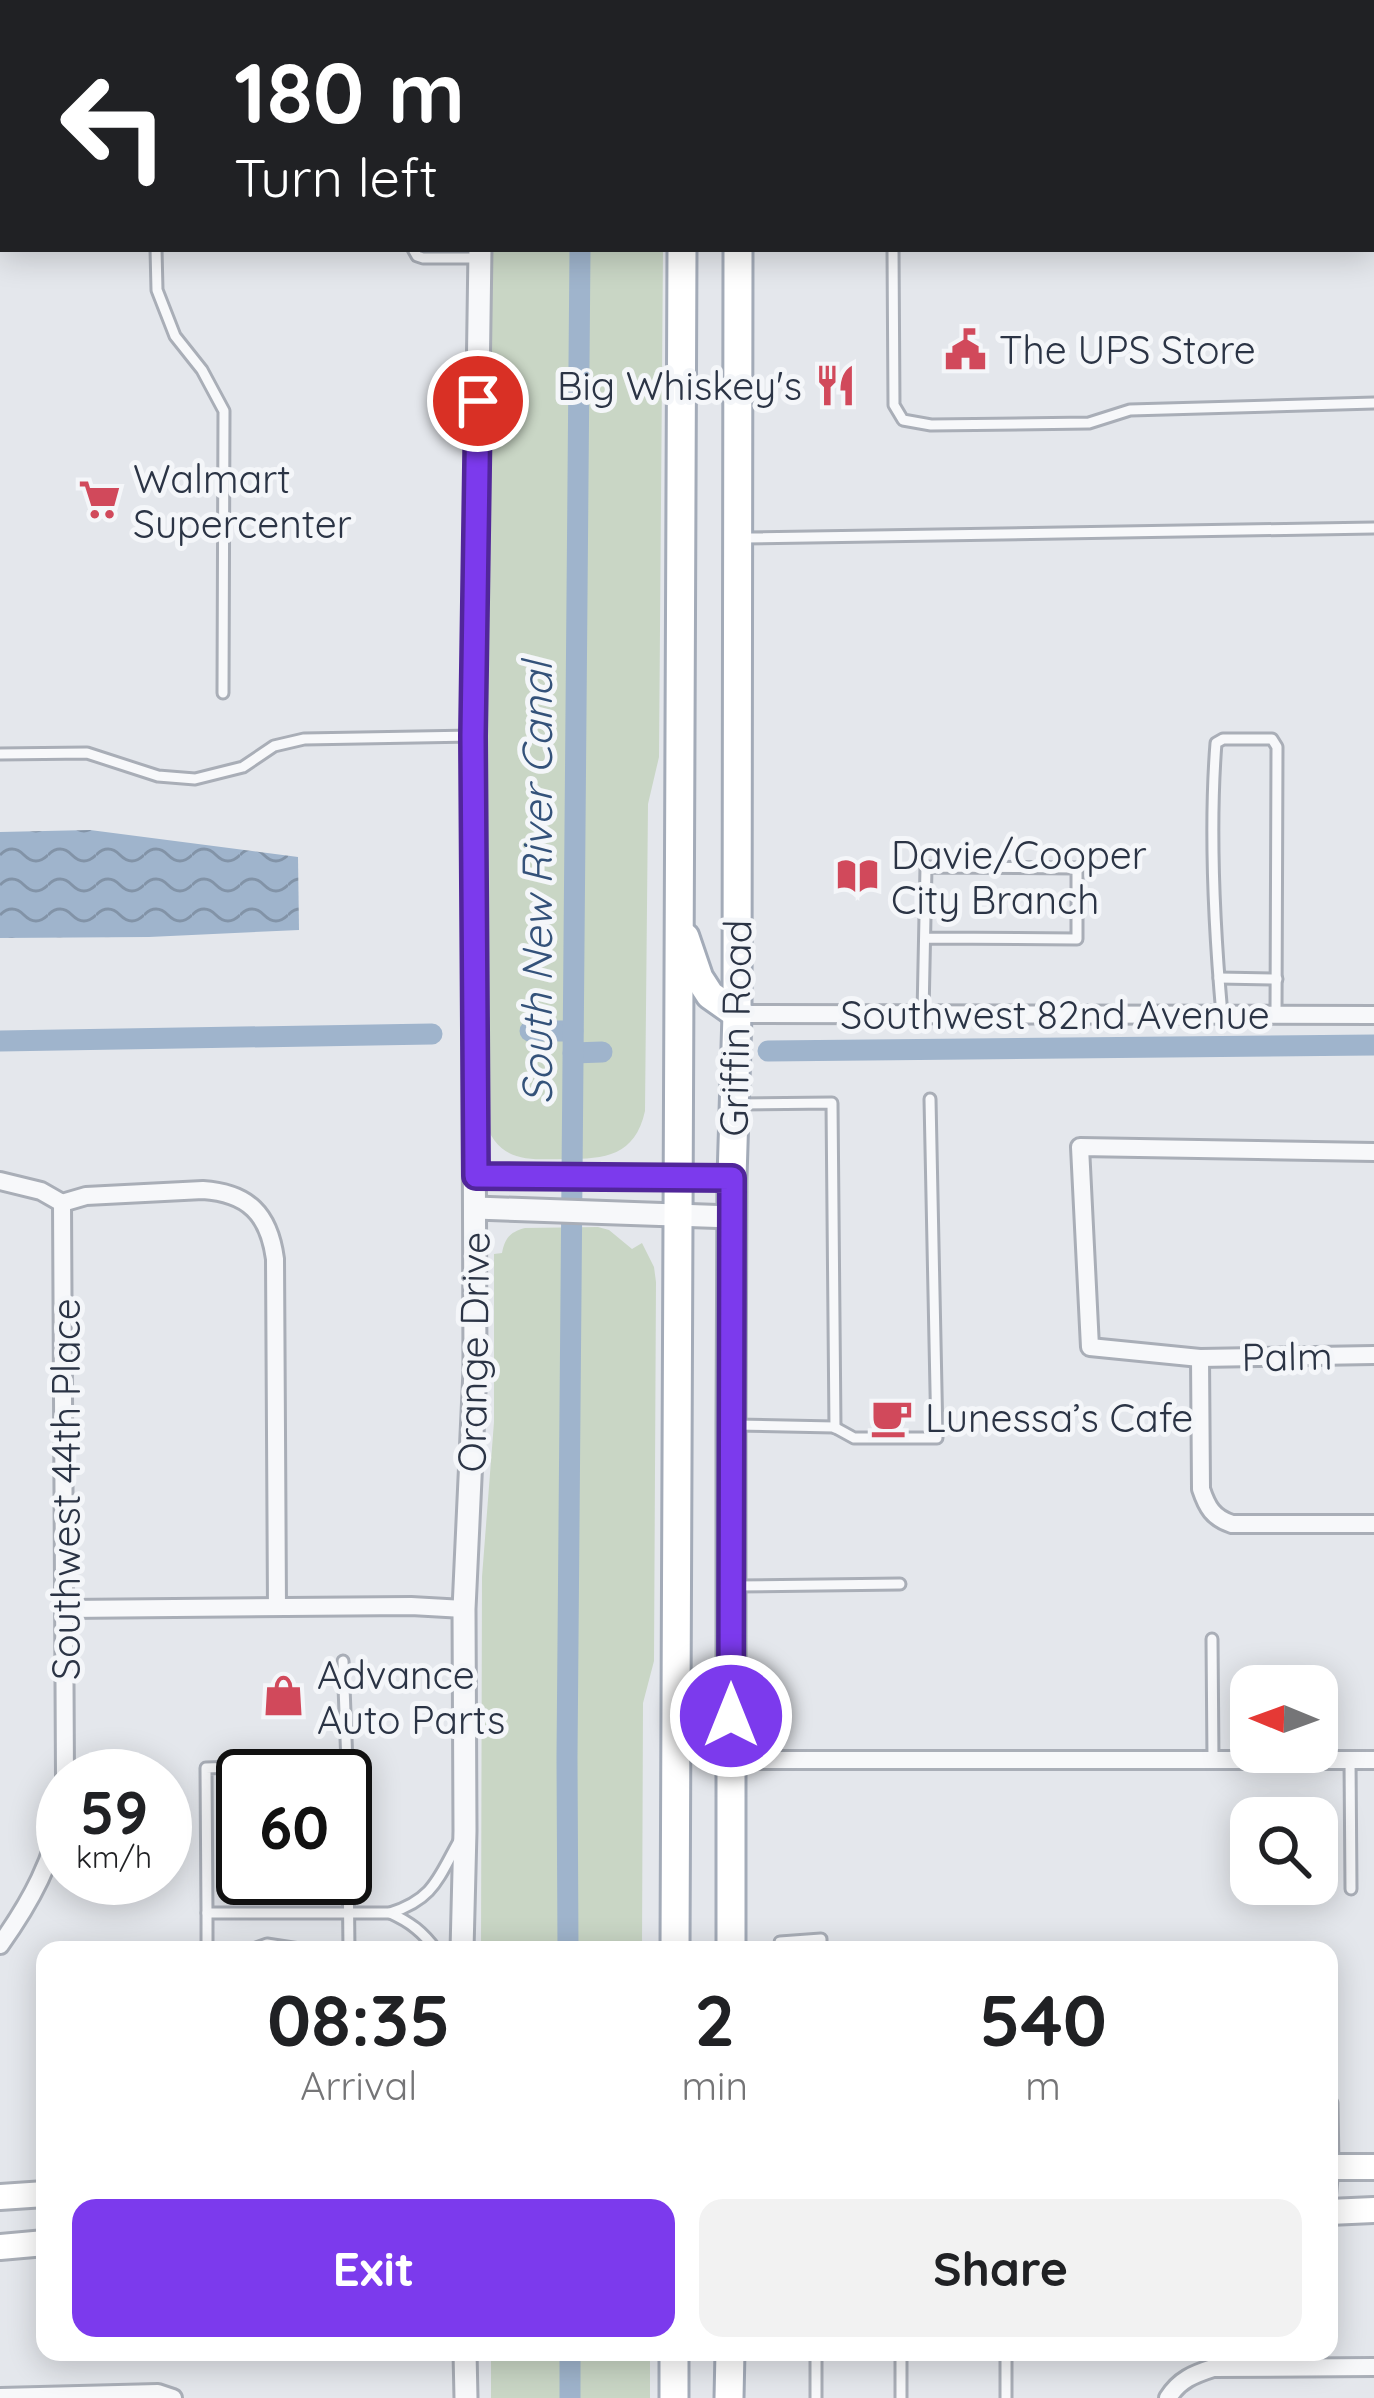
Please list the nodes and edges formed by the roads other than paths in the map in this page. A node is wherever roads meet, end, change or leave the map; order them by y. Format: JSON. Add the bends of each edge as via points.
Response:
{"nodes":[{"id":1,"x":156,"y":252,"type":"edge"},
{"id":2,"x":415,"y":252,"type":"edge"},
{"id":3,"x":682,"y":252,"type":"edge"},
{"id":4,"x":738,"y":252,"type":"edge"},
{"id":5,"x":892,"y":252,"type":"edge"},
{"id":6,"x":480,"y":253,"type":"edge"},
{"id":7,"x":1374,"y":403,"type":"edge"},
{"id":8,"x":1374,"y":528,"type":"edge"},
{"id":9,"x":737,"y":538,"type":"junction"},
{"id":10,"x":223,"y":693,"type":"dead end"},
{"id":11,"x":473,"y":736,"type":"junction"},
{"id":12,"x":0,"y":754,"type":"edge"},
{"id":13,"x":678,"y":916,"type":"junction"},
{"id":14,"x":927,"y":938,"type":"junction"},
{"id":15,"x":1219,"y":978,"type":"junction"},
{"id":16,"x":1276,"y":979,"type":"junction"},
{"id":17,"x":737,"y":1014,"type":"junction"},
{"id":18,"x":923,"y":1014,"type":"junction"},
{"id":19,"x":1222,"y":1015,"type":"junction"},
{"id":20,"x":1276,"y":1015,"type":"junction"},
{"id":21,"x":1374,"y":1015,"type":"edge"},
{"id":22,"x":929,"y":1100,"type":"dead end"},
{"id":23,"x":734,"y":1104,"type":"junction"},
{"id":24,"x":1374,"y":1152,"type":"edge"},
{"id":25,"x":476,"y":1176,"type":"junction"},
{"id":26,"x":678,"y":1177,"type":"junction"},
{"id":27,"x":732,"y":1178,"type":"junction"},
{"id":28,"x":0,"y":1181,"type":"edge"},
{"id":29,"x":62,"y":1203,"type":"junction"},
{"id":30,"x":476,"y":1208,"type":"junction"},
{"id":31,"x":678,"y":1215,"type":"junction"},
{"id":32,"x":732,"y":1217,"type":"junction"},
{"id":33,"x":1374,"y":1355,"type":"edge"},
{"id":34,"x":1200,"y":1358,"type":"junction"},
{"id":35,"x":731,"y":1425,"type":"junction"},
{"id":36,"x":835,"y":1428,"type":"junction"},
{"id":37,"x":1374,"y":1524,"type":"edge"},
{"id":38,"x":900,"y":1584,"type":"dead end"},
{"id":39,"x":731,"y":1586,"type":"junction"},
{"id":40,"x":277,"y":1607,"type":"junction"},
{"id":41,"x":66,"y":1609,"type":"junction"},
{"id":42,"x":464,"y":1609,"type":"junction"},
{"id":43,"x":1212,"y":1639,"type":"dead end"},
{"id":44,"x":343,"y":1661,"type":"dead end"},
{"id":45,"x":65,"y":1749,"type":"edge"},
{"id":46,"x":346,"y":1749,"type":"edge"},
{"id":47,"x":731,"y":1760,"type":"junction"},
{"id":48,"x":1214,"y":1760,"type":"junction"},
{"id":49,"x":1350,"y":1760,"type":"junction"},
{"id":50,"x":1374,"y":1760,"type":"edge"},
{"id":51,"x":216,"y":1768,"type":"edge"},
{"id":52,"x":465,"y":1832,"type":"junction"},
{"id":53,"x":36,"y":1886,"type":"edge"},
{"id":54,"x":1351,"y":1888,"type":"dead end"},
{"id":55,"x":349,"y":1905,"type":"edge"},
{"id":56,"x":207,"y":1913,"type":"junction"},
{"id":57,"x":349,"y":1913,"type":"junction"},
{"id":58,"x":390,"y":1913,"type":"junction"},
{"id":59,"x":207,"y":1941,"type":"edge"},
{"id":60,"x":349,"y":1941,"type":"edge"},
{"id":61,"x":429,"y":1941,"type":"edge"},
{"id":62,"x":462,"y":1941,"type":"edge"},
{"id":63,"x":675,"y":1941,"type":"edge"},
{"id":64,"x":731,"y":1941,"type":"edge"},
{"id":65,"x":0,"y":1945,"type":"edge"},
{"id":66,"x":1338,"y":2167,"type":"edge"},
{"id":67,"x":1374,"y":2167,"type":"edge"},
{"id":68,"x":36,"y":2195,"type":"edge"},
{"id":69,"x":0,"y":2197,"type":"edge"},
{"id":70,"x":1374,"y":2210,"type":"edge"},
{"id":71,"x":1338,"y":2212,"type":"edge"},
{"id":72,"x":36,"y":2244,"type":"edge"},
{"id":73,"x":0,"y":2247,"type":"edge"},
{"id":74,"x":465,"y":2361,"type":"edge"},
{"id":75,"x":674,"y":2361,"type":"edge"},
{"id":76,"x":730,"y":2361,"type":"edge"},
{"id":77,"x":816,"y":2361,"type":"edge"},
{"id":78,"x":901,"y":2361,"type":"edge"},
{"id":79,"x":1006,"y":2361,"type":"edge"},
{"id":80,"x":1374,"y":2367,"type":"edge"},
{"id":81,"x":0,"y":2397,"type":"edge"},
{"id":82,"x":172,"y":2397,"type":"edge"},
{"id":83,"x":466,"y":2398,"type":"edge"},
{"id":84,"x":674,"y":2398,"type":"edge"},
{"id":85,"x":729,"y":2398,"type":"edge"},
{"id":86,"x":816,"y":2398,"type":"edge"},
{"id":87,"x":901,"y":2398,"type":"edge"},
{"id":88,"x":1006,"y":2398,"type":"edge"},
{"id":89,"x":1168,"y":2398,"type":"edge"}],
"edges":[{"from":1,"to":10,"type":"lane","via":[[157,290],[175,336],[224,412]]},
{"from":2,"to":6,"type":"lane"},
{"from":3,"to":13,"type":"main road","name":"Griffin Road"},
{"from":4,"to":9,"type":"main road","name":"Griffin Road"},
{"from":5,"to":7,"type":"lane","via":[[894,405],[903,420],[1089,423],[1130,410]]},
{"from":6,"to":11,"type":"street","name":"Orange Drive"},
{"from":8,"to":9,"type":"lane"},
{"from":9,"to":17,"type":"main road","name":"Griffin Road"},
{"from":11,"to":12,"type":"lane","via":[[304,739],[195,778],[158,776],[87,753]]},
{"from":11,"to":25,"type":"street","name":"Orange Drive"},
{"from":13,"to":17,"type":"main road","via":[[699,979]]},
{"from":13,"to":26,"type":"main road","name":"Griffin Road"},
{"from":14,"to":14,"type":"lane","via":[[926,867],[1077,868],[1077,939]]},
{"from":14,"to":18,"type":"lane"},
{"from":15,"to":16,"type":"lane"},
{"from":15,"to":16,"type":"lane","via":[[1216,743],[1272,739]]},
{"from":15,"to":19,"type":"lane"},
{"from":16,"to":20,"type":"lane"},
{"from":17,"to":18,"type":"street","name":"Southwest 82nd Avenue"},
{"from":17,"to":23,"type":"main road","name":"Griffin Road"},
{"from":18,"to":19,"type":"street","name":"Southwest 82nd Avenue"},
{"from":19,"to":20,"type":"street","name":"Southwest 82nd Avenue"},
{"from":20,"to":21,"type":"street","name":"Southwest 82nd Avenue"},
{"from":22,"to":36,"type":"lane","via":[[937,1438],[854,1438]]},
{"from":23,"to":27,"type":"main road","name":"Griffin Road"},
{"from":23,"to":36,"type":"lane","via":[[832,1103]]},
{"from":24,"to":34,"type":"street","name":"Palm","via":[[1080,1147],[1090,1347]]},
{"from":25,"to":26,"type":"street"},
{"from":25,"to":30,"type":"street","name":"Orange Drive"},
{"from":26,"to":27,"type":"street"},
{"from":26,"to":31,"type":"main road","name":"Griffin Road"},
{"from":27,"to":32,"type":"main road","name":"Griffin Road"},
{"from":28,"to":29,"type":"street"},
{"from":29,"to":40,"type":"street","via":[[223,1191],[265,1221],[275,1258]]},
{"from":29,"to":41,"type":"street","name":"Southwest 44th Place"},
{"from":30,"to":31,"type":"street"},
{"from":30,"to":42,"type":"street","name":"Orange Drive"},
{"from":31,"to":32,"type":"street"},
{"from":31,"to":63,"type":"main road","name":"Griffin Road"},
{"from":32,"to":35,"type":"main road","name":"Griffin Road"},
{"from":33,"to":34,"type":"street","name":"Palm"},
{"from":34,"to":37,"type":"street","via":[[1201,1489],[1218,1519]]},
{"from":35,"to":36,"type":"lane"},
{"from":35,"to":39,"type":"main road","name":"Griffin Road"},
{"from":38,"to":39,"type":"lane"},
{"from":39,"to":47,"type":"main road","name":"Griffin Road"},
{"from":40,"to":41,"type":"street"},
{"from":40,"to":42,"type":"street"},
{"from":41,"to":45,"type":"street","name":"Southwest 44th Place"},
{"from":42,"to":52,"type":"street","name":"Orange Drive"},
{"from":43,"to":48,"type":"lane"},
{"from":44,"to":46,"type":"lane"},
{"from":47,"to":48,"type":"street"},
{"from":47,"to":64,"type":"main road","name":"Griffin Road"},
{"from":48,"to":49,"type":"street"},
{"from":49,"to":50,"type":"street"},
{"from":49,"to":54,"type":"lane"},
{"from":51,"to":56,"type":"lane","via":[[206,1768]]},
{"from":52,"to":58,"type":"lane","via":[[432,1891]]},
{"from":52,"to":62,"type":"street","name":"Orange Drive"},
{"from":53,"to":65,"type":"street"},
{"from":55,"to":57,"type":"lane"},
{"from":56,"to":57,"type":"lane"},
{"from":56,"to":59,"type":"lane"},
{"from":57,"to":58,"type":"lane"},
{"from":57,"to":60,"type":"lane"},
{"from":58,"to":61,"type":"lane"},
{"from":66,"to":67,"type":"main road"},
{"from":68,"to":69,"type":"main road"},
{"from":70,"to":71,"type":"main road"},
{"from":72,"to":73,"type":"main road"},
{"from":74,"to":83,"type":"street"},
{"from":75,"to":84,"type":"main road"},
{"from":76,"to":85,"type":"main road"},
{"from":77,"to":86,"type":"lane"},
{"from":78,"to":87,"type":"lane"},
{"from":79,"to":88,"type":"lane"},
{"from":80,"to":89,"type":"street","via":[[1213,2368],[1180,2382]]},
{"from":81,"to":82,"type":"street"}]}
